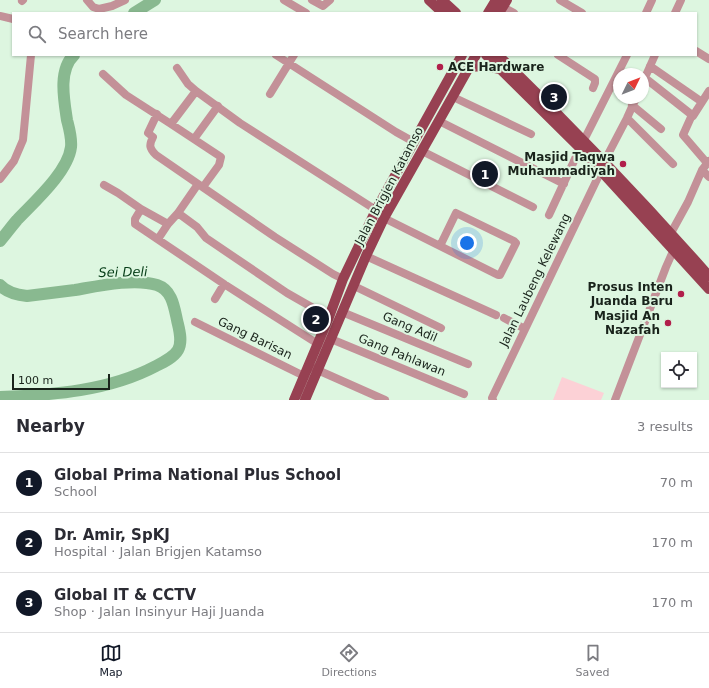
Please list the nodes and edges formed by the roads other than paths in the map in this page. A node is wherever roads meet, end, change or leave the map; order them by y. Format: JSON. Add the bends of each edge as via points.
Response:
{"nodes":[{"id":1,"x":87,"y":0,"type":"edge"},
{"id":2,"x":125,"y":0,"type":"edge"},
{"id":3,"x":284,"y":0,"type":"edge"},
{"id":4,"x":312,"y":0,"type":"edge"},
{"id":5,"x":330,"y":0,"type":"edge"},
{"id":6,"x":430,"y":0,"type":"edge"},
{"id":7,"x":442,"y":0,"type":"edge"},
{"id":8,"x":560,"y":0,"type":"edge"},
{"id":9,"x":681,"y":0,"type":"edge"},
{"id":10,"x":650,"y":1,"type":"edge"},
{"id":11,"x":498,"y":7,"type":"edge"},
{"id":12,"x":304,"y":12,"type":"edge"},
{"id":13,"x":442,"y":12,"type":"edge"},
{"id":14,"x":456,"y":12,"type":"edge"},
{"id":15,"x":483,"y":12,"type":"edge"},
{"id":16,"x":511,"y":12,"type":"edge"},
{"id":17,"x":580,"y":12,"type":"edge"},
{"id":18,"x":646,"y":12,"type":"edge"},
{"id":19,"x":675,"y":12,"type":"edge"},
{"id":20,"x":0,"y":16,"type":"edge"},
{"id":21,"x":12,"y":18,"type":"edge"},
{"id":22,"x":697,"y":52,"type":"edge"},
{"id":23,"x":30,"y":56,"type":"edge"},
{"id":24,"x":277,"y":56,"type":"edge"},
{"id":25,"x":293,"y":56,"type":"edge"},
{"id":26,"x":461,"y":56,"type":"edge"},
{"id":27,"x":475,"y":56,"type":"edge"},
{"id":28,"x":487,"y":56,"type":"edge"},
{"id":29,"x":500,"y":56,"type":"edge"},
{"id":30,"x":560,"y":56,"type":"edge"},
{"id":31,"x":626,"y":56,"type":"edge"},
{"id":32,"x":655,"y":56,"type":"edge"},
{"id":33,"x":709,"y":59,"type":"edge"},
{"id":34,"x":289,"y":64,"type":"junction"},
{"id":35,"x":650,"y":66,"type":"joint"},
{"id":36,"x":469,"y":67,"type":"junction"},
{"id":37,"x":177,"y":68,"type":"dead end"},
{"id":38,"x":502,"y":70,"type":"junction"},
{"id":39,"x":103,"y":74,"type":"dead end"},
{"id":40,"x":649,"y":84,"type":"edge"},
{"id":41,"x":593,"y":88,"type":"dead end"},
{"id":42,"x":196,"y":90,"type":"junction"},
{"id":43,"x":709,"y":91,"type":"edge"},
{"id":44,"x":270,"y":94,"type":"dead end"},
{"id":45,"x":453,"y":96,"type":"junction"},
{"id":46,"x":702,"y":102,"type":"junction"},
{"id":47,"x":633,"y":104,"type":"edge"},
{"id":48,"x":636,"y":104,"type":"edge"},
{"id":49,"x":218,"y":106,"type":"junction"},
{"id":50,"x":157,"y":114,"type":"junction"},
{"id":51,"x":693,"y":116,"type":"junction"},
{"id":52,"x":627,"y":118,"type":"junction"},
{"id":53,"x":439,"y":121,"type":"junction"},
{"id":54,"x":171,"y":124,"type":"junction"},
{"id":55,"x":661,"y":129,"type":"dead end"},
{"id":56,"x":531,"y":134,"type":"dead end"},
{"id":57,"x":194,"y":139,"type":"junction"},
{"id":58,"x":414,"y":142,"type":"junction"},
{"id":59,"x":582,"y":144,"type":"junction"},
{"id":60,"x":422,"y":151,"type":"junction"},
{"id":61,"x":673,"y":164,"type":"dead end"},
{"id":62,"x":706,"y":165,"type":"edge"},
{"id":63,"x":603,"y":167,"type":"junction"},
{"id":64,"x":709,"y":177,"type":"edge"},
{"id":65,"x":0,"y":179,"type":"edge"},
{"id":66,"x":564,"y":184,"type":"junction"},
{"id":67,"x":104,"y":185,"type":"dead end"},
{"id":68,"x":200,"y":186,"type":"junction"},
{"id":69,"x":532,"y":207,"type":"dead end"},
{"id":70,"x":141,"y":209,"type":"junction"},
{"id":71,"x":376,"y":210,"type":"junction"},
{"id":72,"x":178,"y":213,"type":"junction"},
{"id":73,"x":550,"y":215,"type":"dead end"},
{"id":74,"x":384,"y":218,"type":"junction"},
{"id":75,"x":168,"y":224,"type":"junction"},
{"id":76,"x":671,"y":233,"type":"junction"},
{"id":77,"x":158,"y":239,"type":"junction"},
{"id":78,"x":440,"y":246,"type":"junction"},
{"id":79,"x":674,"y":249,"type":"junction"},
{"id":80,"x":366,"y":256,"type":"junction"},
{"id":81,"x":709,"y":276,"type":"edge"},
{"id":82,"x":343,"y":279,"type":"junction"},
{"id":83,"x":224,"y":284,"type":"junction"},
{"id":84,"x":354,"y":286,"type":"junction"},
{"id":85,"x":709,"y":289,"type":"edge"},
{"id":86,"x":215,"y":299,"type":"dead end"},
{"id":87,"x":342,"y":312,"type":"junction"},
{"id":88,"x":329,"y":317,"type":"junction"},
{"id":89,"x":195,"y":322,"type":"dead end"},
{"id":90,"x":441,"y":328,"type":"dead end"},
{"id":91,"x":525,"y":329,"type":"junction"},
{"id":92,"x":331,"y":339,"type":"junction"},
{"id":93,"x":318,"y":344,"type":"junction"},
{"id":94,"x":468,"y":364,"type":"dead end"},
{"id":95,"x":313,"y":368,"type":"junction"},
{"id":96,"x":304,"y":376,"type":"junction"},
{"id":97,"x":464,"y":394,"type":"dead end"},
{"id":98,"x":294,"y":400,"type":"edge"},
{"id":99,"x":305,"y":400,"type":"edge"},
{"id":100,"x":385,"y":400,"type":"edge"},
{"id":101,"x":493,"y":400,"type":"edge"},
{"id":102,"x":615,"y":400,"type":"edge"}],
"edges":[{"from":1,"to":2,"type":"street","via":[[99,9]]},
{"from":3,"to":12,"type":"street"},
{"from":4,"to":5,"type":"street","via":[[324,6]]},
{"from":6,"to":13,"type":"main road"},
{"from":7,"to":14,"type":"main road"},
{"from":8,"to":17,"type":"street"},
{"from":9,"to":19,"type":"street"},
{"from":10,"to":18,"type":"street"},
{"from":11,"to":15,"type":"main road"},
{"from":11,"to":16,"type":"street"},
{"from":20,"to":21,"type":"street"},
{"from":22,"to":33,"type":"street"},
{"from":23,"to":65,"type":"street","via":[[23,140],[14,161]]},
{"from":24,"to":34,"type":"street"},
{"from":25,"to":34,"type":"street"},
{"from":26,"to":58,"type":"main road","name":"Jalan Brigjen Katamso"},
{"from":27,"to":36,"type":"main road","name":"Jalan Brigjen Katamso"},
{"from":28,"to":38,"type":"main road"},
{"from":29,"to":59,"type":"main road"},
{"from":30,"to":41,"type":"street","via":[[595,79]]},
{"from":31,"to":59,"type":"street"},
{"from":32,"to":35,"type":"street"},
{"from":34,"to":44,"type":"street"},
{"from":34,"to":58,"type":"street"},
{"from":35,"to":46,"type":"street"},
{"from":36,"to":38,"type":"main road","via":[[486,66]]},
{"from":36,"to":45,"type":"main road","name":"Jalan Brigjen Katamso"},
{"from":37,"to":42,"type":"street","via":[[188,84]]},
{"from":38,"to":59,"type":"main road"},
{"from":39,"to":50,"type":"street","via":[[126,95]]},
{"from":40,"to":51,"type":"street"},
{"from":42,"to":49,"type":"street"},
{"from":42,"to":54,"type":"street"},
{"from":43,"to":46,"type":"street"},
{"from":45,"to":53,"type":"main road","name":"Jalan Brigjen Katamso"},
{"from":45,"to":56,"type":"street"},
{"from":46,"to":51,"type":"street"},
{"from":47,"to":52,"type":"street","name":"Jalan Laubeng Kelewang"},
{"from":48,"to":55,"type":"street"},
{"from":49,"to":57,"type":"street"},
{"from":49,"to":71,"type":"street","via":[[240,123]]},
{"from":50,"to":54,"type":"street"},
{"from":50,"to":68,"type":"street","via":[[148,132],[153,138],[150,142],[151,151]]},
{"from":51,"to":62,"type":"street","via":[[683,135]]},
{"from":52,"to":61,"type":"street"},
{"from":52,"to":63,"type":"street","name":"Jalan Laubeng Kelewang"},
{"from":53,"to":60,"type":"main road","name":"Jalan Brigjen Katamso"},
{"from":53,"to":66,"type":"street"},
{"from":54,"to":57,"type":"street"},
{"from":57,"to":68,"type":"street","via":[[221,156],[219,165]]},
{"from":58,"to":71,"type":"main road","name":"Jalan Brigjen Katamso"},
{"from":59,"to":63,"type":"main road"},
{"from":59,"to":66,"type":"street"},
{"from":60,"to":69,"type":"street"},
{"from":60,"to":74,"type":"main road","name":"Jalan Brigjen Katamso"},
{"from":62,"to":64,"type":"street"},
{"from":62,"to":76,"type":"street"},
{"from":63,"to":76,"type":"main road"},
{"from":63,"to":79,"type":"main road"},
{"from":63,"to":91,"type":"street","name":"Jalan Laubeng Kelewang"},
{"from":66,"to":73,"type":"street"},
{"from":67,"to":70,"type":"street"},
{"from":68,"to":72,"type":"street"},
{"from":68,"to":82,"type":"street"},
{"from":70,"to":75,"type":"street"},
{"from":70,"to":77,"type":"street","via":[[135,224]]},
{"from":71,"to":82,"type":"main road","name":"Jalan Brigjen Katamso"},
{"from":72,"to":75,"type":"street"},
{"from":72,"to":88,"type":"street","via":[[197,227],[206,238],[287,293]]},
{"from":74,"to":78,"type":"street"},
{"from":74,"to":80,"type":"main road","name":"Jalan Brigjen Katamso"},
{"from":75,"to":77,"type":"street"},
{"from":76,"to":81,"type":"main road"},
{"from":77,"to":83,"type":"street"},
{"from":78,"to":78,"type":"street","via":[[456,213],[516,243],[499,276]]},
{"from":79,"to":85,"type":"main road"},
{"from":79,"to":102,"type":"street"},
{"from":80,"to":84,"type":"main road","name":"Jalan Brigjen Katamso"},
{"from":80,"to":91,"type":"street"},
{"from":82,"to":88,"type":"main road","name":"Jalan Brigjen Katamso"},
{"from":83,"to":86,"type":"street"},
{"from":83,"to":93,"type":"street"},
{"from":84,"to":87,"type":"main road","name":"Jalan Brigjen Katamso"},
{"from":84,"to":90,"type":"street"},
{"from":87,"to":92,"type":"main road","name":"Jalan Brigjen Katamso"},
{"from":87,"to":94,"type":"street","name":"Gang Adil"},
{"from":88,"to":93,"type":"main road","name":"Jalan Brigjen Katamso"},
{"from":89,"to":96,"type":"street","name":"Gang Barisan"},
{"from":91,"to":101,"type":"street","name":"Jalan Laubeng Kelewang"},
{"from":92,"to":95,"type":"main road","name":"Jalan Brigjen Katamso"},
{"from":92,"to":97,"type":"street","name":"Gang Pahlawan"},
{"from":93,"to":95,"type":"main road","name":"Jalan Brigjen Katamso"},
{"from":95,"to":96,"type":"main road","name":"Jalan Brigjen Katamso"},
{"from":95,"to":99,"type":"main road","name":"Jalan Brigjen Katamso"},
{"from":95,"to":100,"type":"street"},
{"from":96,"to":98,"type":"main road","name":"Jalan Brigjen Katamso"}]}
